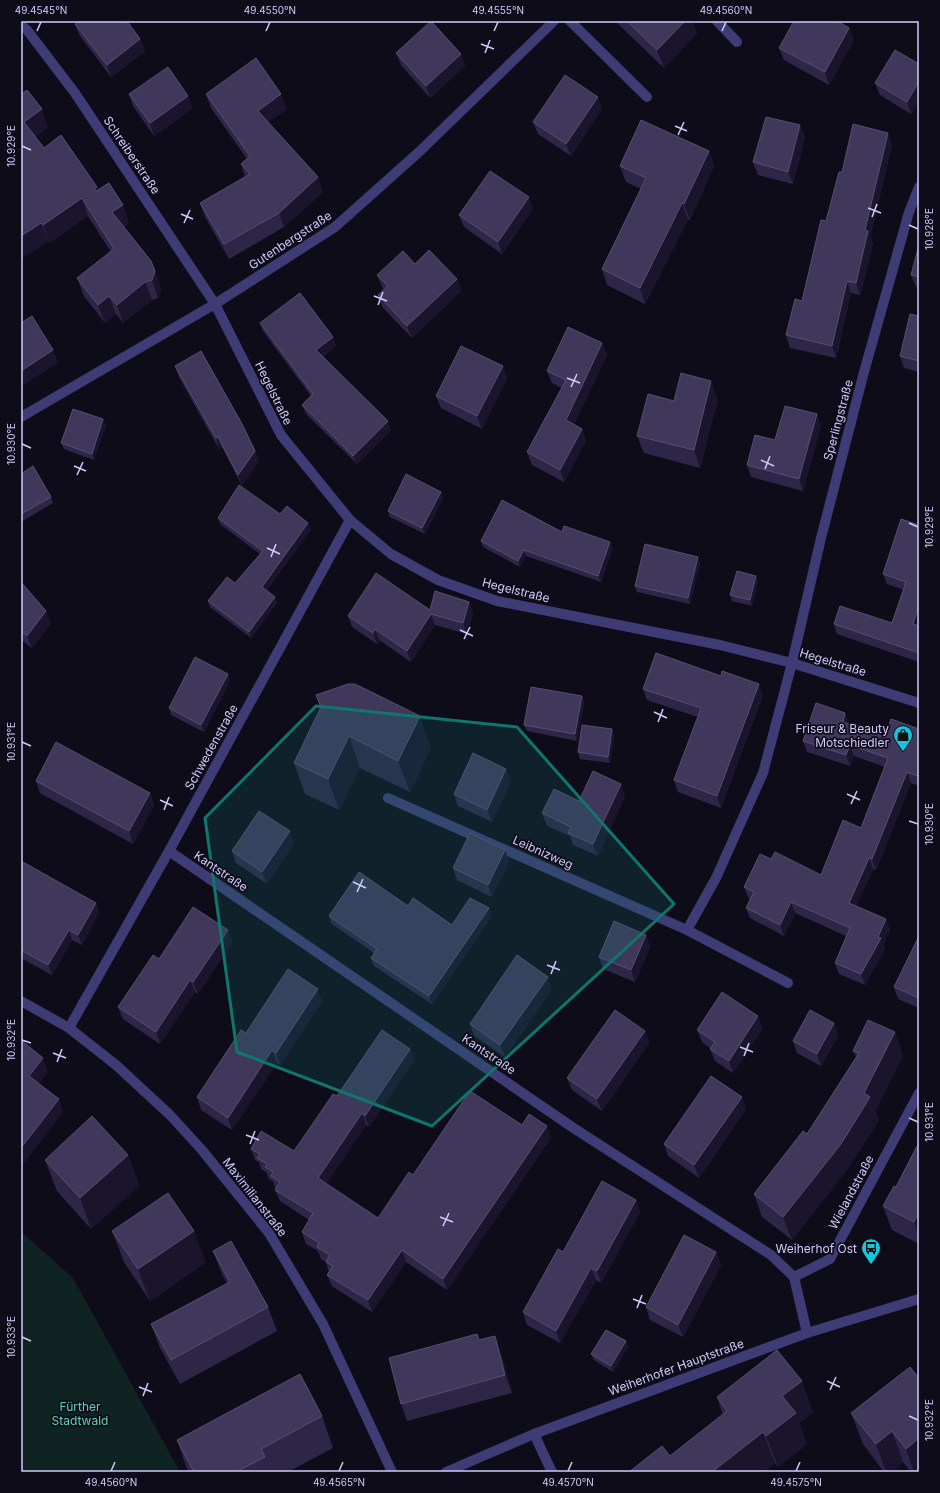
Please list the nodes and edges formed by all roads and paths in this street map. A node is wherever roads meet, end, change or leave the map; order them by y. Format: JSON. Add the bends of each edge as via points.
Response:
{"nodes":[{"id":1,"x":554,"y":21,"type":"edge"},
{"id":2,"x":570,"y":21,"type":"edge"},
{"id":3,"x":717,"y":21,"type":"edge"},
{"id":4,"x":21,"y":25,"type":"edge"},
{"id":5,"x":737,"y":42,"type":"dead end"},
{"id":6,"x":647,"y":97,"type":"dead end"},
{"id":7,"x":919,"y":187,"type":"edge"},
{"id":8,"x":215,"y":304,"type":"junction"},
{"id":9,"x":21,"y":417,"type":"edge"},
{"id":10,"x":350,"y":520,"type":"junction"},
{"id":11,"x":792,"y":663,"type":"junction"},
{"id":12,"x":919,"y":703,"type":"edge"},
{"id":13,"x":388,"y":798,"type":"dead end"},
{"id":14,"x":169,"y":851,"type":"junction"},
{"id":15,"x":686,"y":930,"type":"junction"},
{"id":16,"x":788,"y":983,"type":"dead end"},
{"id":17,"x":21,"y":1000,"type":"edge"},
{"id":18,"x":69,"y":1028,"type":"junction"},
{"id":19,"x":919,"y":1093,"type":"edge"},
{"id":20,"x":794,"y":1277,"type":"junction"},
{"id":21,"x":919,"y":1299,"type":"edge"},
{"id":22,"x":807,"y":1333,"type":"junction"},
{"id":23,"x":534,"y":1434,"type":"junction"},
{"id":24,"x":392,"y":1472,"type":"edge"},
{"id":25,"x":446,"y":1472,"type":"edge"},
{"id":26,"x":552,"y":1472,"type":"edge"}],
"edges":[{"from":1,"to":8,"type":"street","name":"Gutenbergstraße","via":[[419,152],[336,227]]},
{"from":2,"to":6,"type":"street"},
{"from":3,"to":5,"type":"street"},
{"from":4,"to":8,"type":"street","name":"Schreiberstraße","via":[[75,93]]},
{"from":7,"to":11,"type":"street","name":"Sperlingstraße","via":[[909,212],[864,372]]},
{"from":8,"to":9,"type":"street","name":"Gutenbergstraße"},
{"from":8,"to":10,"type":"street","name":"Hegelstraße","via":[[281,435]]},
{"from":10,"to":11,"type":"street","name":"Hegelstraße","via":[[391,554],[438,580],[497,601],[720,645]]},
{"from":10,"to":14,"type":"street","name":"Schwedenstraße"},
{"from":11,"to":12,"type":"street","name":"Hegelstraße"},
{"from":11,"to":15,"type":"street","via":[[762,773],[716,878]]},
{"from":13,"to":15,"type":"street","name":"Leibnizweg"},
{"from":14,"to":18,"type":"street","name":"Schwedenstraße"},
{"from":14,"to":20,"type":"street","name":"Kantstraße","via":[[569,1124],[771,1255]]},
{"from":15,"to":16,"type":"street","name":"Leibnizweg"},
{"from":17,"to":18,"type":"street","name":"Maximilianstraße"},
{"from":18,"to":24,"type":"street","name":"Maximilianstraße","via":[[116,1065],[170,1115],[202,1150],[269,1233],[323,1324]]},
{"from":19,"to":20,"type":"street","name":"Wielandstraße","via":[[830,1259]]},
{"from":20,"to":22,"type":"street"},
{"from":21,"to":22,"type":"street","name":"Weiherhofer Hauptstraße"},
{"from":22,"to":23,"type":"street","name":"Weiherhofer Hauptstraße"},
{"from":23,"to":25,"type":"street","name":"Weiherhofer Hauptstraße"},
{"from":23,"to":26,"type":"street"}]}
